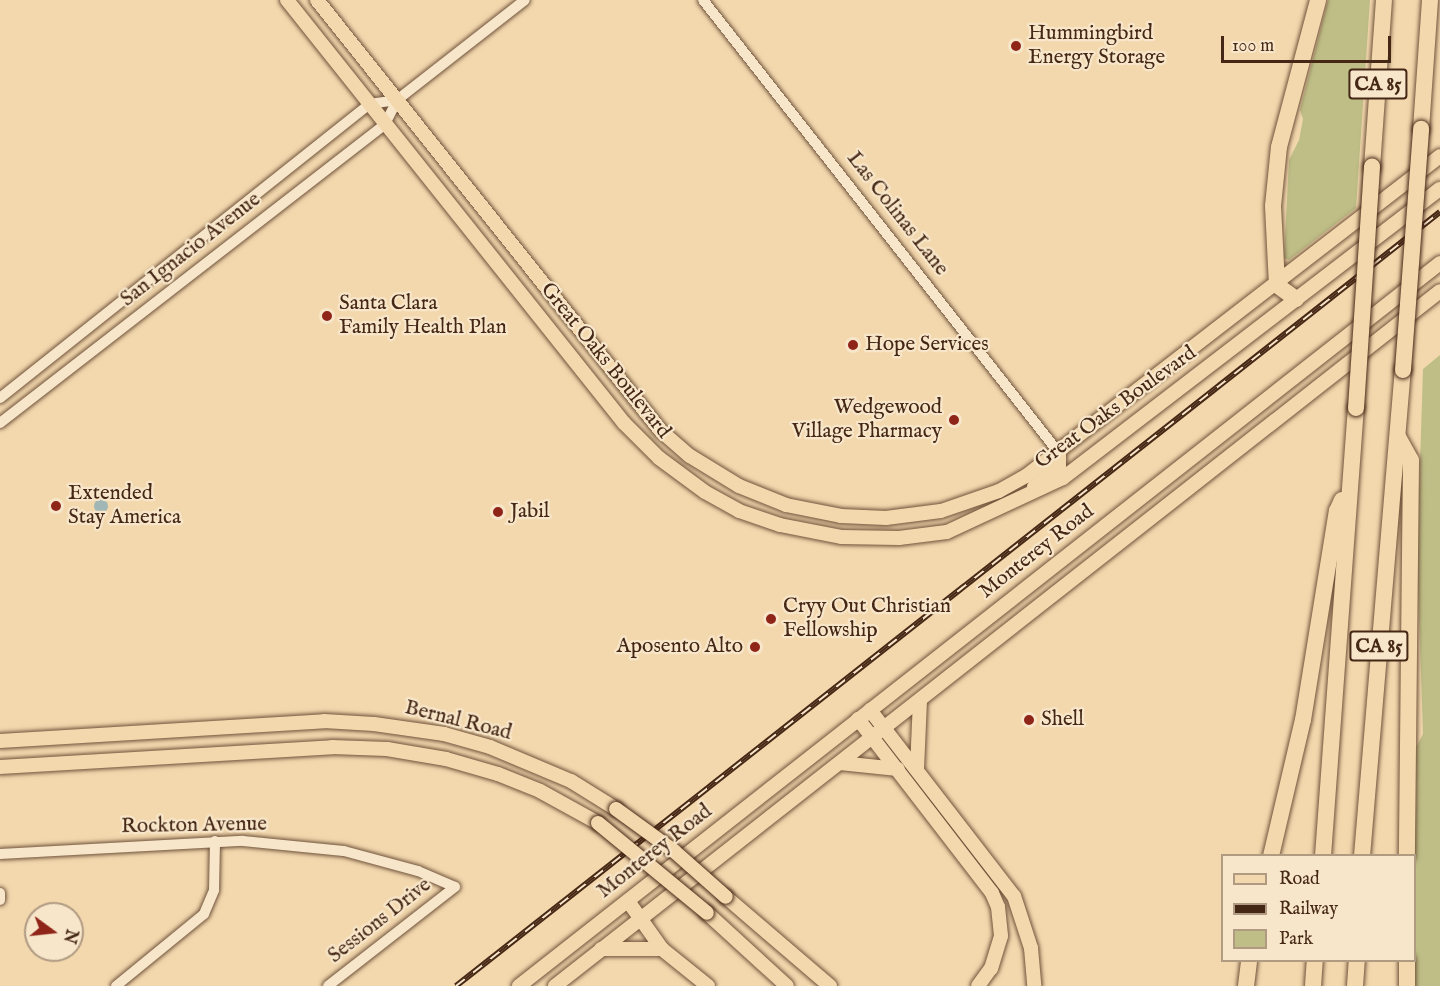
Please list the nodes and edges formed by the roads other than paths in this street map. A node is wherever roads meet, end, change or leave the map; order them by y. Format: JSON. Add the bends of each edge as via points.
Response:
{"nodes":[{"id":1,"x":287,"y":0,"type":"edge"},
{"id":2,"x":317,"y":0,"type":"edge"},
{"id":3,"x":525,"y":0,"type":"edge"},
{"id":4,"x":703,"y":0,"type":"edge"},
{"id":5,"x":1318,"y":0,"type":"edge"},
{"id":6,"x":1384,"y":0,"type":"edge"},
{"id":7,"x":1430,"y":0,"type":"edge"},
{"id":8,"x":397,"y":100,"type":"junction"},
{"id":9,"x":369,"y":104,"type":"junction"},
{"id":10,"x":385,"y":124,"type":"junction"},
{"id":11,"x":1440,"y":156,"type":"edge"},
{"id":12,"x":1440,"y":189,"type":"edge"},
{"id":13,"x":1440,"y":263,"type":"edge"},
{"id":14,"x":1277,"y":285,"type":"junction"},
{"id":15,"x":1440,"y":291,"type":"edge"},
{"id":16,"x":1296,"y":299,"type":"junction"},
{"id":17,"x":564,"y":313,"type":"junction"},
{"id":18,"x":548,"y":326,"type":"junction"},
{"id":19,"x":0,"y":398,"type":"edge"},
{"id":20,"x":0,"y":423,"type":"edge"},
{"id":21,"x":1398,"y":437,"type":"junction"},
{"id":22,"x":1059,"y":453,"type":"junction"},
{"id":23,"x":1350,"y":483,"type":"junction"},
{"id":24,"x":1031,"y":494,"type":"junction"},
{"id":25,"x":920,"y":700,"type":"junction"},
{"id":26,"x":870,"y":710,"type":"junction"},
{"id":27,"x":858,"y":719,"type":"junction"},
{"id":28,"x":885,"y":728,"type":"junction"},
{"id":29,"x":873,"y":737,"type":"junction"},
{"id":30,"x":0,"y":741,"type":"edge"},
{"id":31,"x":840,"y":763,"type":"junction"},
{"id":32,"x":0,"y":767,"type":"edge"},
{"id":33,"x":898,"y":769,"type":"junction"},
{"id":34,"x":917,"y":769,"type":"junction"},
{"id":35,"x":215,"y":841,"type":"junction"},
{"id":36,"x":0,"y":854,"type":"edge"},
{"id":37,"x":1272,"y":854,"type":"edge"},
{"id":38,"x":1323,"y":854,"type":"edge"},
{"id":39,"x":1362,"y":854,"type":"edge"},
{"id":40,"x":1407,"y":854,"type":"edge"},
{"id":41,"x":455,"y":887,"type":"joint"},
{"id":42,"x":0,"y":893,"type":"edge"},
{"id":43,"x":0,"y":900,"type":"edge"},
{"id":44,"x":628,"y":901,"type":"junction"},
{"id":45,"x":640,"y":919,"type":"junction"},
{"id":46,"x":602,"y":949,"type":"junction"},
{"id":47,"x":662,"y":949,"type":"junction"},
{"id":48,"x":1249,"y":962,"type":"edge"},
{"id":49,"x":1315,"y":962,"type":"edge"},
{"id":50,"x":1357,"y":962,"type":"edge"},
{"id":51,"x":1407,"y":962,"type":"edge"},
{"id":52,"x":116,"y":986,"type":"edge"},
{"id":53,"x":328,"y":986,"type":"edge"},
{"id":54,"x":519,"y":986,"type":"edge"},
{"id":55,"x":555,"y":986,"type":"edge"},
{"id":56,"x":708,"y":986,"type":"edge"},
{"id":57,"x":787,"y":986,"type":"edge"},
{"id":58,"x":830,"y":986,"type":"edge"},
{"id":59,"x":978,"y":986,"type":"edge"},
{"id":60,"x":1034,"y":986,"type":"edge"},
{"id":61,"x":1246,"y":986,"type":"edge"},
{"id":62,"x":1313,"y":986,"type":"edge"},
{"id":63,"x":1355,"y":986,"type":"edge"},
{"id":64,"x":1407,"y":986,"type":"edge"}],
"edges":[{"from":1,"to":9,"type":"main road","name":"Great Oaks Boulevard"},
{"from":2,"to":8,"type":"main road","name":"Great Oaks Boulevard"},
{"from":3,"to":8,"type":"street","name":"San Ignacio Avenue"},
{"from":4,"to":22,"type":"street","name":"Las Colinas Lane"},
{"from":5,"to":14,"type":"highway","via":[[1279,147],[1273,206]]},
{"from":6,"to":23,"type":"highway","number":"CA 85","bridge":true},
{"from":7,"to":21,"type":"highway","number":"CA 85","bridge":true},
{"from":8,"to":9,"type":"street","name":"San Ignacio Avenue"},
{"from":8,"to":10,"type":"street","name":"San Ignacio Avenue"},
{"from":8,"to":17,"type":"main road","name":"Great Oaks Boulevard"},
{"from":9,"to":10,"type":"main road","name":"Great Oaks Boulevard"},
{"from":9,"to":19,"type":"street","name":"San Ignacio Avenue"},
{"from":10,"to":18,"type":"main road","name":"Great Oaks Boulevard"},
{"from":10,"to":20,"type":"street","name":"San Ignacio Avenue"},
{"from":11,"to":14,"type":"main road","name":"Great Oaks Boulevard"},
{"from":12,"to":16,"type":"main road","name":"Great Oaks Boulevard"},
{"from":13,"to":26,"type":"main road","name":"Monterey Road"},
{"from":14,"to":16,"type":"highway"},
{"from":14,"to":22,"type":"main road","name":"Great Oaks Boulevard","via":[[1156,374]]},
{"from":15,"to":25,"type":"main road","name":"Monterey Road"},
{"from":16,"to":24,"type":"main road","name":"Great Oaks Boulevard","via":[[1063,478]]},
{"from":17,"to":18,"type":"main road"},
{"from":17,"to":22,"type":"main road","name":"Great Oaks Boulevard","via":[[642,410],[690,456],[739,486],[786,505],[861,518],[932,512],[999,491]]},
{"from":18,"to":24,"type":"main road","name":"Great Oaks Boulevard","via":[[624,423],[659,458],[727,505],[780,525],[841,537],[934,534],[947,532]]},
{"from":21,"to":39,"type":"highway","number":"CA 85"},
{"from":21,"to":40,"type":"highway","via":[[1411,460]]},
{"from":22,"to":24,"type":"main road","via":[[1059,467],[1035,484]]},
{"from":23,"to":37,"type":"highway","via":[[1337,511],[1303,720]]},
{"from":23,"to":38,"type":"highway","number":"CA 85"},
{"from":25,"to":28,"type":"main road","name":"Monterey Road"},
{"from":25,"to":34,"type":"main road"},
{"from":26,"to":27,"type":"main road","name":"Monterey Road"},
{"from":26,"to":28,"type":"main road"},
{"from":27,"to":29,"type":"main road"},
{"from":27,"to":44,"type":"main road","name":"Monterey Road"},
{"from":28,"to":29,"type":"main road","name":"Monterey Road"},
{"from":28,"to":34,"type":"main road"},
{"from":29,"to":31,"type":"main road","name":"Monterey Road"},
{"from":29,"to":33,"type":"main road"},
{"from":30,"to":58,"type":"main road","name":"Bernal Road","bridge":true,"via":[[324,722],[374,724],[444,735],[498,750],[571,781],[616,809],[674,851]]},
{"from":31,"to":33,"type":"main road"},
{"from":31,"to":45,"type":"main road","name":"Monterey Road"},
{"from":32,"to":57,"type":"main road","name":"Bernal Road","bridge":true,"via":[[332,747],[387,749],[446,759],[540,791],[598,823],[707,913]]},
{"from":33,"to":59,"type":"main road","via":[[976,869],[998,907],[998,953]]},
{"from":34,"to":60,"type":"main road","via":[[1014,896],[1029,938]]},
{"from":35,"to":36,"type":"street","name":"Rockton Avenue"},
{"from":35,"to":41,"type":"street","name":"Rockton Avenue","via":[[344,850],[418,871]]},
{"from":35,"to":52,"type":"street","via":[[214,890],[204,914]]},
{"from":41,"to":53,"type":"street","name":"Sessions Drive"},
{"from":42,"to":43,"type":"street"},
{"from":44,"to":45,"type":"main road"},
{"from":44,"to":54,"type":"main road","name":"Monterey Road"},
{"from":45,"to":46,"type":"main road","name":"Monterey Road"},
{"from":45,"to":47,"type":"main road"},
{"from":46,"to":47,"type":"main road"},
{"from":46,"to":55,"type":"main road","name":"Monterey Road"},
{"from":47,"to":56,"type":"main road"},
{"from":48,"to":61,"type":"highway"},
{"from":49,"to":62,"type":"highway"},
{"from":50,"to":63,"type":"highway"},
{"from":51,"to":64,"type":"highway"}]}
